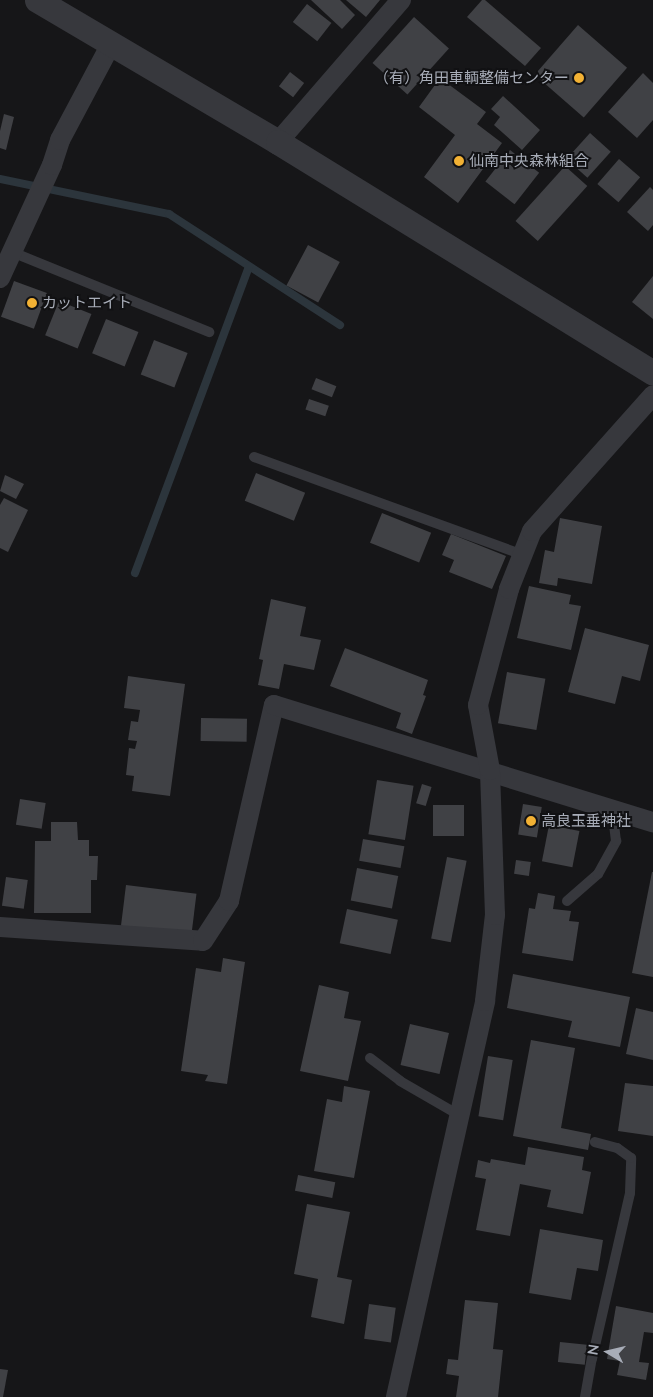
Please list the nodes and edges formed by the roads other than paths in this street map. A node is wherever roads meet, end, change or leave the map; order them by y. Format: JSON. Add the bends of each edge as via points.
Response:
{"nodes":[{"id":1,"x":37,"y":0,"type":"edge"},
{"id":2,"x":401,"y":0,"type":"edge"},
{"id":3,"x":110,"y":44,"type":"junction"},
{"id":4,"x":278,"y":142,"type":"junction"},
{"id":5,"x":12,"y":252,"type":"junction"},
{"id":6,"x":0,"y":278,"type":"edge"},
{"id":7,"x":209,"y":332,"type":"dead end"},
{"id":8,"x":653,"y":373,"type":"edge"},
{"id":9,"x":653,"y":395,"type":"edge"},
{"id":10,"x":254,"y":457,"type":"dead end"},
{"id":11,"x":523,"y":555,"type":"junction"},
{"id":12,"x":490,"y":770,"type":"junction"},
{"id":13,"x":612,"y":809,"type":"junction"},
{"id":14,"x":653,"y":822,"type":"edge"},
{"id":15,"x":567,"y":901,"type":"dead end"},
{"id":16,"x":0,"y":927,"type":"edge"},
{"id":17,"x":370,"y":1058,"type":"dead end"},
{"id":18,"x":460,"y":1115,"type":"junction"},
{"id":19,"x":595,"y":1142,"type":"dead end"},
{"id":20,"x":396,"y":1397,"type":"edge"},
{"id":21,"x":585,"y":1397,"type":"edge"}],
"edges":[{"from":1,"to":3,"type":"street"},
{"from":2,"to":4,"type":"street"},
{"from":3,"to":4,"type":"street"},
{"from":3,"to":5,"type":"street","via":[[60,140],[52,166]]},
{"from":4,"to":8,"type":"street"},
{"from":5,"to":6,"type":"street"},
{"from":5,"to":7,"type":"lane"},
{"from":9,"to":11,"type":"street","via":[[532,531]]},
{"from":10,"to":11,"type":"lane"},
{"from":11,"to":12,"type":"street","via":[[509,589],[478,705]]},
{"from":12,"to":13,"type":"street"},
{"from":12,"to":16,"type":"street","via":[[274,705],[229,901],[203,941]]},
{"from":12,"to":18,"type":"street","via":[[495,915],[485,1001]]},
{"from":13,"to":14,"type":"street"},
{"from":13,"to":15,"type":"lane","via":[[616,841],[598,874]]},
{"from":17,"to":18,"type":"lane","via":[[400,1081]]},
{"from":18,"to":20,"type":"street"},
{"from":19,"to":21,"type":"lane","via":[[617,1148],[631,1158],[630,1193]]}]}
